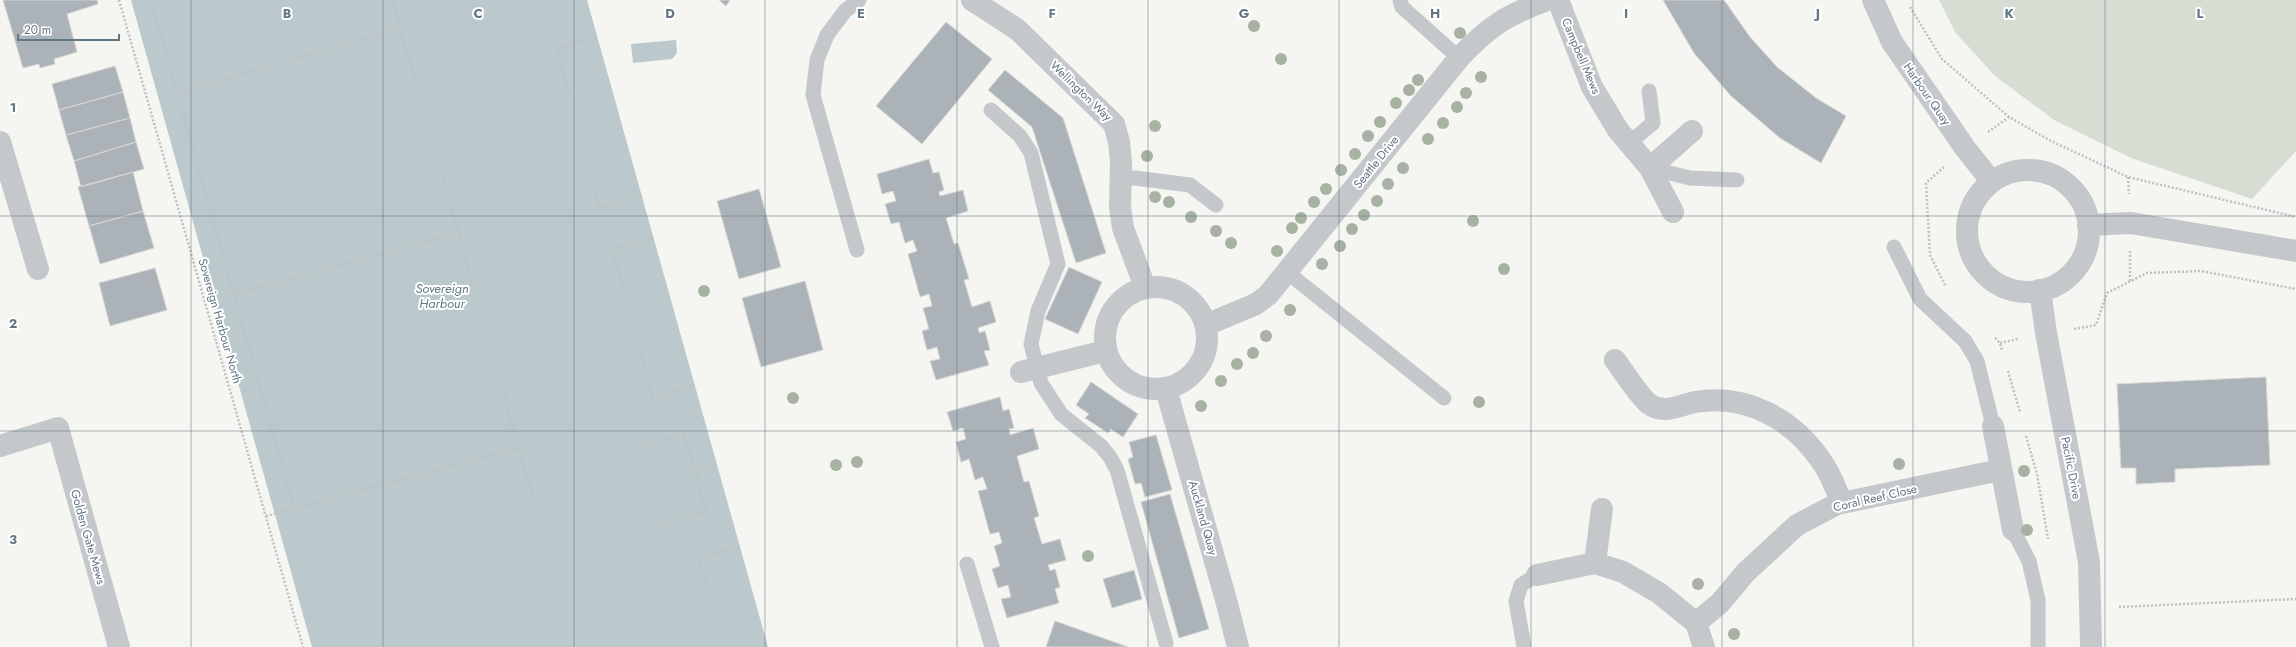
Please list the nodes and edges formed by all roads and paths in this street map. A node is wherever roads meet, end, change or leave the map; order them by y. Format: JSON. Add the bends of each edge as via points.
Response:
{"nodes":[{"id":1,"x":119,"y":0,"type":"edge"},
{"id":2,"x":151,"y":0,"type":"edge"},
{"id":3,"x":392,"y":0,"type":"edge"},
{"id":4,"x":859,"y":0,"type":"edge"},
{"id":5,"x":972,"y":0,"type":"edge"},
{"id":6,"x":1400,"y":0,"type":"edge"},
{"id":7,"x":1547,"y":0,"type":"edge"},
{"id":8,"x":1558,"y":0,"type":"edge"},
{"id":9,"x":1873,"y":0,"type":"edge"},
{"id":10,"x":1909,"y":4,"type":"dead end"},
{"id":11,"x":400,"y":28,"type":"junction"},
{"id":12,"x":597,"y":37,"type":"dead end"},
{"id":13,"x":1460,"y":58,"type":"junction"},
{"id":14,"x":416,"y":82,"type":"dead end"},
{"id":15,"x":1648,"y":91,"type":"dead end"},
{"id":16,"x":568,"y":92,"type":"dead end"},
{"id":17,"x":177,"y":93,"type":"junction"},
{"id":18,"x":991,"y":110,"type":"dead end"},
{"id":19,"x":1692,"y":131,"type":"dead end"},
{"id":20,"x":1629,"y":143,"type":"junction"},
{"id":21,"x":0,"y":145,"type":"edge"},
{"id":22,"x":587,"y":164,"type":"dead end"},
{"id":23,"x":1650,"y":168,"type":"junction"},
{"id":24,"x":441,"y":173,"type":"dead end"},
{"id":25,"x":1121,"y":179,"type":"junction"},
{"id":26,"x":1737,"y":180,"type":"dead end"},
{"id":27,"x":1992,"y":182,"type":"junction"},
{"id":28,"x":1926,"y":183,"type":"dead end"},
{"id":29,"x":642,"y":196,"type":"dead end"},
{"id":30,"x":1216,"y":205,"type":"dead end"},
{"id":31,"x":1673,"y":212,"type":"dead end"},
{"id":32,"x":2296,"y":217,"type":"edge"},
{"id":33,"x":2088,"y":226,"type":"junction"},
{"id":34,"x":459,"y":234,"type":"junction"},
{"id":35,"x":654,"y":238,"type":"dead end"},
{"id":36,"x":1894,"y":247,"type":"dead end"},
{"id":37,"x":857,"y":250,"type":"dead end"},
{"id":38,"x":2296,"y":251,"type":"edge"},
{"id":39,"x":38,"y":269,"type":"dead end"},
{"id":40,"x":1287,"y":272,"type":"junction"},
{"id":41,"x":1145,"y":287,"type":"junction"},
{"id":42,"x":1948,"y":289,"type":"dead end"},
{"id":43,"x":2296,"y":289,"type":"edge"},
{"id":44,"x":2040,"y":290,"type":"junction"},
{"id":45,"x":473,"y":291,"type":"dead end"},
{"id":46,"x":234,"y":294,"type":"junction"},
{"id":47,"x":625,"y":295,"type":"dead end"},
{"id":48,"x":1206,"y":325,"type":"junction"},
{"id":49,"x":2096,"y":325,"type":"dead end"},
{"id":50,"x":1989,"y":333,"type":"dead end"},
{"id":51,"x":2000,"y":343,"type":"dead end"},
{"id":52,"x":1106,"y":351,"type":"junction"},
{"id":53,"x":640,"y":354,"type":"dead end"},
{"id":54,"x":1615,"y":360,"type":"dead end"},
{"id":55,"x":1028,"y":370,"type":"junction"},
{"id":56,"x":695,"y":385,"type":"dead end"},
{"id":57,"x":502,"y":386,"type":"dead end"},
{"id":58,"x":1166,"y":389,"type":"junction"},
{"id":59,"x":1444,"y":398,"type":"dead end"},
{"id":60,"x":1993,"y":426,"type":"joint"},
{"id":61,"x":0,"y":446,"type":"edge"},
{"id":62,"x":518,"y":448,"type":"junction"},
{"id":63,"x":636,"y":448,"type":"dead end"},
{"id":64,"x":717,"y":465,"type":"dead end"},
{"id":65,"x":2000,"y":470,"type":"junction"},
{"id":66,"x":695,"y":473,"type":"junction"},
{"id":67,"x":1842,"y":503,"type":"junction"},
{"id":68,"x":535,"y":504,"type":"dead end"},
{"id":69,"x":294,"y":508,"type":"junction"},
{"id":70,"x":1602,"y":509,"type":"dead end"},
{"id":71,"x":266,"y":516,"type":"junction"},
{"id":72,"x":657,"y":525,"type":"dead end"},
{"id":73,"x":2013,"y":530,"type":"joint"},
{"id":74,"x":740,"y":547,"type":"dead end"},
{"id":75,"x":1595,"y":563,"type":"junction"},
{"id":76,"x":966,"y":564,"type":"dead end"},
{"id":77,"x":1538,"y":575,"type":"joint"},
{"id":78,"x":2296,"y":599,"type":"edge"},
{"id":79,"x":712,"y":604,"type":"dead end"},
{"id":80,"x":2090,"y":610,"type":"junction"},
{"id":81,"x":1696,"y":623,"type":"junction"},
{"id":82,"x":1166,"y":643,"type":"dead end"},
{"id":83,"x":119,"y":647,"type":"edge"},
{"id":84,"x":303,"y":647,"type":"edge"},
{"id":85,"x":992,"y":647,"type":"edge"},
{"id":86,"x":1238,"y":647,"type":"edge"},
{"id":87,"x":1524,"y":647,"type":"edge"},
{"id":88,"x":1704,"y":647,"type":"edge"},
{"id":89,"x":2038,"y":647,"type":"edge"},
{"id":90,"x":2091,"y":647,"type":"edge"}],
"edges":[{"from":1,"to":71,"type":"path","name":"Sovereign Harbour North"},
{"from":2,"to":17,"type":"path"},
{"from":3,"to":11,"type":"path"},
{"from":4,"to":37,"type":"lane","via":[[846,11],[827,35],[817,60],[813,95]]},
{"from":5,"to":25,"type":"street","name":"Wellington Way","via":[[1018,30],[1114,124],[1119,142]]},
{"from":6,"to":13,"type":"lane","via":[[1402,7]]},
{"from":7,"to":13,"type":"street","name":"Seattle Drive","via":[[1513,13],[1480,36]]},
{"from":8,"to":20,"type":"street","name":"Campbell Mews","via":[[1592,87],[1618,130]]},
{"from":9,"to":27,"type":"street","name":"Harbour Quay","via":[[1892,42],[1965,148]]},
{"from":10,"to":32,"type":"path","via":[[1942,59],[2009,117],[2051,141],[2128,177]]},
{"from":11,"to":14,"type":"path"},
{"from":11,"to":17,"type":"path"},
{"from":12,"to":16,"type":"path","via":[[557,48]]},
{"from":13,"to":40,"type":"street","name":"Seattle Drive"},
{"from":15,"to":20,"type":"lane","via":[[1653,123]]},
{"from":17,"to":46,"type":"path"},
{"from":18,"to":55,"type":"lane","via":[[1020,136],[1032,153],[1058,264],[1038,311]]},
{"from":19,"to":23,"type":"street"},
{"from":20,"to":23,"type":"street","name":"Campbell Mews"},
{"from":21,"to":39,"type":"street"},
{"from":22,"to":29,"type":"path","via":[[600,208]]},
{"from":23,"to":26,"type":"lane","via":[[1690,178]]},
{"from":23,"to":31,"type":"street","name":"Campbell Mews"},
{"from":24,"to":34,"type":"path"},
{"from":25,"to":30,"type":"lane","via":[[1135,178],[1190,185]]},
{"from":25,"to":41,"type":"street","name":"Wellington Way","via":[[1120,207],[1123,228]]},
{"from":27,"to":33,"type":"street","via":[[2011,172],[2032,170],[2053,175],[2071,187],[2083,205]]},
{"from":27,"to":44,"type":"street","via":[[1978,195],[1970,211],[1967,229],[1969,247],[1977,264],[1989,278],[2004,287],[2022,291]]},
{"from":28,"to":42,"type":"path","via":[[1930,255]]},
{"from":33,"to":38,"type":"street","via":[[2130,223]]},
{"from":33,"to":44,"type":"street","via":[[2088,240],[2077,267],[2055,286]]},
{"from":34,"to":45,"type":"path"},
{"from":34,"to":46,"type":"path"},
{"from":35,"to":47,"type":"path","via":[[612,249]]},
{"from":36,"to":60,"type":"lane","via":[[1920,299],[1965,341],[1977,361]]},
{"from":40,"to":48,"type":"street","name":"Seattle Drive","via":[[1268,295],[1256,304]]},
{"from":40,"to":59,"type":"lane"},
{"from":41,"to":48,"type":"street","via":[[1163,286],[1183,293],[1196,306]]},
{"from":41,"to":52,"type":"street","via":[[1122,298],[1111,312],[1104,333]]},
{"from":43,"to":49,"type":"path","via":[[2201,271],[2147,273],[2107,293]]},
{"from":44,"to":80,"type":"street","name":"Pacific Drive","via":[[2089,562]]},
{"from":46,"to":69,"type":"path"},
{"from":48,"to":58,"type":"street","via":[[1207,343],[1201,363],[1190,377]]},
{"from":50,"to":51,"type":"path"},
{"from":52,"to":55,"type":"street"},
{"from":52,"to":58,"type":"street","via":[[1115,370],[1128,382],[1149,390]]},
{"from":53,"to":56,"type":"path","via":[[653,397]]},
{"from":54,"to":67,"type":"street","via":[[1649,404],[1668,410],[1716,399],[1749,404],[1776,417],[1799,432],[1823,462]]},
{"from":55,"to":82,"type":"lane","via":[[1041,383],[1061,414],[1101,446],[1110,457]]},
{"from":57,"to":62,"type":"path"},
{"from":58,"to":86,"type":"street","name":"Auckland Quay"},
{"from":60,"to":65,"type":"street"},
{"from":61,"to":83,"type":"street","name":"Golden Gate Mews","via":[[58,428]]},
{"from":62,"to":68,"type":"path"},
{"from":62,"to":69,"type":"path"},
{"from":63,"to":66,"type":"path","via":[[684,434]]},
{"from":64,"to":66,"type":"path"},
{"from":65,"to":67,"type":"street","name":"Coral Reef Close"},
{"from":65,"to":73,"type":"street"},
{"from":66,"to":72,"type":"path","via":[[706,512]]},
{"from":67,"to":81,"type":"street","name":"Coral Reef Close","via":[[1797,525],[1746,572],[1720,604]]},
{"from":69,"to":71,"type":"path"},
{"from":70,"to":75,"type":"street"},
{"from":71,"to":84,"type":"path","name":"Sovereign Harbour North"},
{"from":73,"to":89,"type":"lane","via":[[2029,561],[2036,592]]},
{"from":74,"to":79,"type":"path","via":[[698,559]]},
{"from":75,"to":77,"type":"street"},
{"from":75,"to":81,"type":"street","via":[[1623,572],[1659,593]]},
{"from":76,"to":85,"type":"lane"},
{"from":77,"to":87,"type":"lane","via":[[1521,585],[1516,601]]},
{"from":78,"to":80,"type":"path","via":[[2141,605]]},
{"from":80,"to":90,"type":"street","name":"Pacific Drive"},
{"from":81,"to":88,"type":"street"}]}
